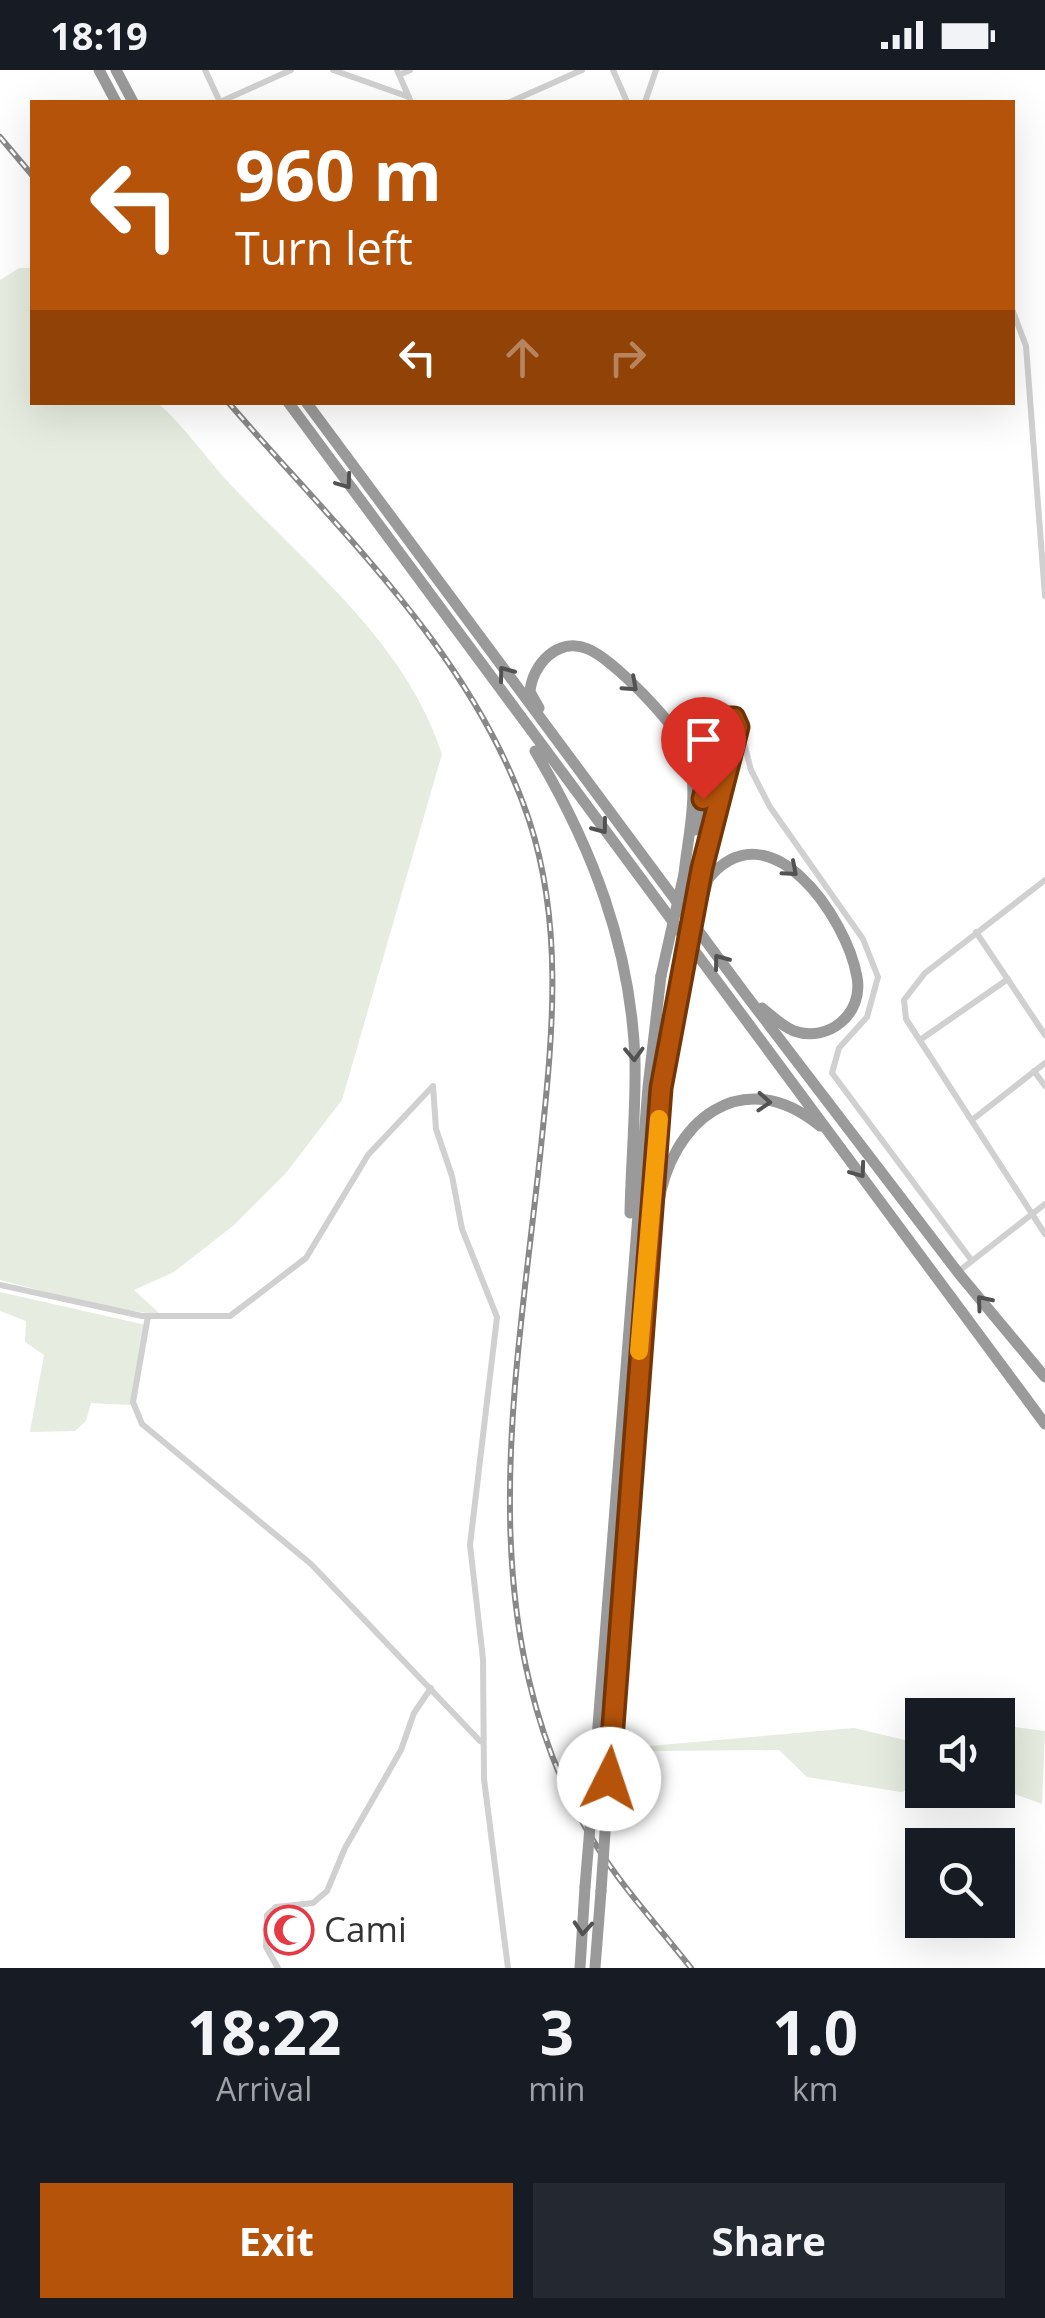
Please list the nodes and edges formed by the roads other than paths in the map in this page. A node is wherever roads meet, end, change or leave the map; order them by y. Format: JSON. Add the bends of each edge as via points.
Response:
{"nodes":[{"id":1,"x":99,"y":70,"type":"edge"},
{"id":2,"x":116,"y":70,"type":"edge"},
{"id":3,"x":206,"y":70,"type":"edge"},
{"id":4,"x":291,"y":70,"type":"edge"},
{"id":5,"x":334,"y":70,"type":"edge"},
{"id":6,"x":410,"y":70,"type":"edge"},
{"id":7,"x":582,"y":70,"type":"edge"},
{"id":8,"x":613,"y":70,"type":"edge"},
{"id":9,"x":656,"y":70,"type":"edge"},
{"id":10,"x":398,"y":72,"type":"edge"},
{"id":11,"x":115,"y":100,"type":"edge"},
{"id":12,"x":132,"y":100,"type":"edge"},
{"id":13,"x":219,"y":100,"type":"edge"},
{"id":14,"x":224,"y":100,"type":"edge"},
{"id":15,"x":410,"y":100,"type":"edge"},
{"id":16,"x":514,"y":100,"type":"edge"},
{"id":17,"x":626,"y":100,"type":"edge"},
{"id":18,"x":645,"y":100,"type":"edge"},
{"id":19,"x":1015,"y":318,"type":"edge"},
{"id":20,"x":290,"y":405,"type":"edge"},
{"id":21,"x":308,"y":405,"type":"edge"},
{"id":22,"x":1045,"y":596,"type":"edge"},
{"id":23,"x":508,"y":704,"type":"junction"},
{"id":24,"x":738,"y":724,"type":"junction"},
{"id":25,"x":560,"y":746,"type":"junction"},
{"id":26,"x":705,"y":873,"type":"junction"},
{"id":27,"x":684,"y":874,"type":"junction"},
{"id":28,"x":1045,"y":880,"type":"edge"},
{"id":29,"x":976,"y":932,"type":"junction"},
{"id":30,"x":1008,"y":979,"type":"junction"},
{"id":31,"x":746,"y":995,"type":"junction"},
{"id":32,"x":1045,"y":1035,"type":"edge"},
{"id":33,"x":920,"y":1040,"type":"junction"},
{"id":34,"x":1045,"y":1063,"type":"edge"},
{"id":35,"x":1034,"y":1072,"type":"junction"},
{"id":36,"x":1045,"y":1086,"type":"edge"},
{"id":37,"x":972,"y":1120,"type":"junction"},
{"id":38,"x":834,"y":1137,"type":"junction"},
{"id":39,"x":1045,"y":1204,"type":"edge"},
{"id":40,"x":1031,"y":1215,"type":"junction"},
{"id":41,"x":1045,"y":1234,"type":"edge"},
{"id":42,"x":972,"y":1260,"type":"junction"},
{"id":43,"x":958,"y":1272,"type":"junction"},
{"id":44,"x":0,"y":1285,"type":"edge"},
{"id":45,"x":636,"y":1310,"type":"junction"},
{"id":46,"x":148,"y":1316,"type":"junction"},
{"id":47,"x":1045,"y":1377,"type":"edge"},
{"id":48,"x":1045,"y":1424,"type":"edge"},
{"id":49,"x":431,"y":1688,"type":"junction"},
{"id":50,"x":481,"y":1742,"type":"junction"},
{"id":51,"x":278,"y":1968,"type":"edge"},
{"id":52,"x":508,"y":1968,"type":"edge"},
{"id":53,"x":580,"y":1968,"type":"edge"},
{"id":54,"x":595,"y":1968,"type":"edge"}],
"edges":[{"from":1,"to":11,"type":"highway"},
{"from":2,"to":12,"type":"highway"},
{"from":3,"to":13,"type":"street"},
{"from":4,"to":14,"type":"street"},
{"from":5,"to":15,"type":"street"},
{"from":6,"to":10,"type":"street"},
{"from":7,"to":16,"type":"street"},
{"from":8,"to":17,"type":"street"},
{"from":9,"to":18,"type":"street"},
{"from":10,"to":15,"type":"street"},
{"from":19,"to":22,"type":"street","via":[[1026,346]]},
{"from":20,"to":23,"type":"highway","one_way":true},
{"from":25,"to":21,"type":"highway","one_way":true},
{"from":23,"to":38,"type":"highway","one_way":true},
{"from":23,"to":45,"type":"highway","one_way":true,"via":[[584,844],[626,974],[635,1075]]},
{"from":24,"to":26,"type":"highway"},
{"from":24,"to":27,"type":"highway","via":[[729,717],[722,724]]},
{"from":24,"to":42,"type":"street","via":[[770,807],[863,940],[878,977],[867,1018],[832,1059],[832,1073]]},
{"from":25,"to":27,"type":"highway","one_way":true,"via":[[530,692],[532,679],[552,653],[584,647],[668,719],[683,740],[693,784]]},
{"from":31,"to":25,"type":"highway","one_way":true},
{"from":26,"to":31,"type":"highway","one_way":true,"via":[[738,855],[764,853],[782,862],[827,912],[857,976],[852,1008],[838,1026],[821,1033],[791,1030]]},
{"from":26,"to":45,"type":"highway","bridge":true,"via":[[661,1088]]},
{"from":27,"to":45,"type":"highway","bridge":true,"via":[[662,976]]},
{"from":28,"to":29,"type":"street"},
{"from":29,"to":30,"type":"street"},
{"from":29,"to":33,"type":"street","via":[[924,973],[904,1000],[906,1019]]},
{"from":30,"to":32,"type":"street"},
{"from":30,"to":33,"type":"street"},
{"from":31,"to":43,"type":"highway"},
{"from":33,"to":37,"type":"street"},
{"from":34,"to":35,"type":"street"},
{"from":35,"to":36,"type":"street"},
{"from":35,"to":37,"type":"street"},
{"from":37,"to":40,"type":"street"},
{"from":45,"to":38,"type":"highway","one_way":true,"via":[[662,1182],[676,1146],[694,1124],[729,1104],[764,1100],[802,1111]]},
{"from":38,"to":48,"type":"highway","one_way":true},
{"from":39,"to":40,"type":"street"},
{"from":40,"to":41,"type":"street"},
{"from":40,"to":42,"type":"street"},
{"from":42,"to":43,"type":"street"},
{"from":47,"to":43,"type":"highway","one_way":true},
{"from":44,"to":46,"type":"street"},
{"from":45,"to":53,"type":"highway","one_way":true,"bridge":true},
{"from":45,"to":54,"type":"highway","bridge":true},
{"from":46,"to":49,"type":"street","via":[[133,1402],[142,1424],[311,1564]]},
{"from":46,"to":50,"type":"street","via":[[230,1316],[290,1274],[320,1240],[368,1155],[433,1086],[436,1128],[462,1230],[497,1317],[470,1527],[483,1659]]},
{"from":49,"to":50,"type":"street"},
{"from":49,"to":51,"type":"street","via":[[327,1890],[312,1903],[276,1907],[267,1915],[266,1947]]},
{"from":50,"to":52,"type":"street"}]}
